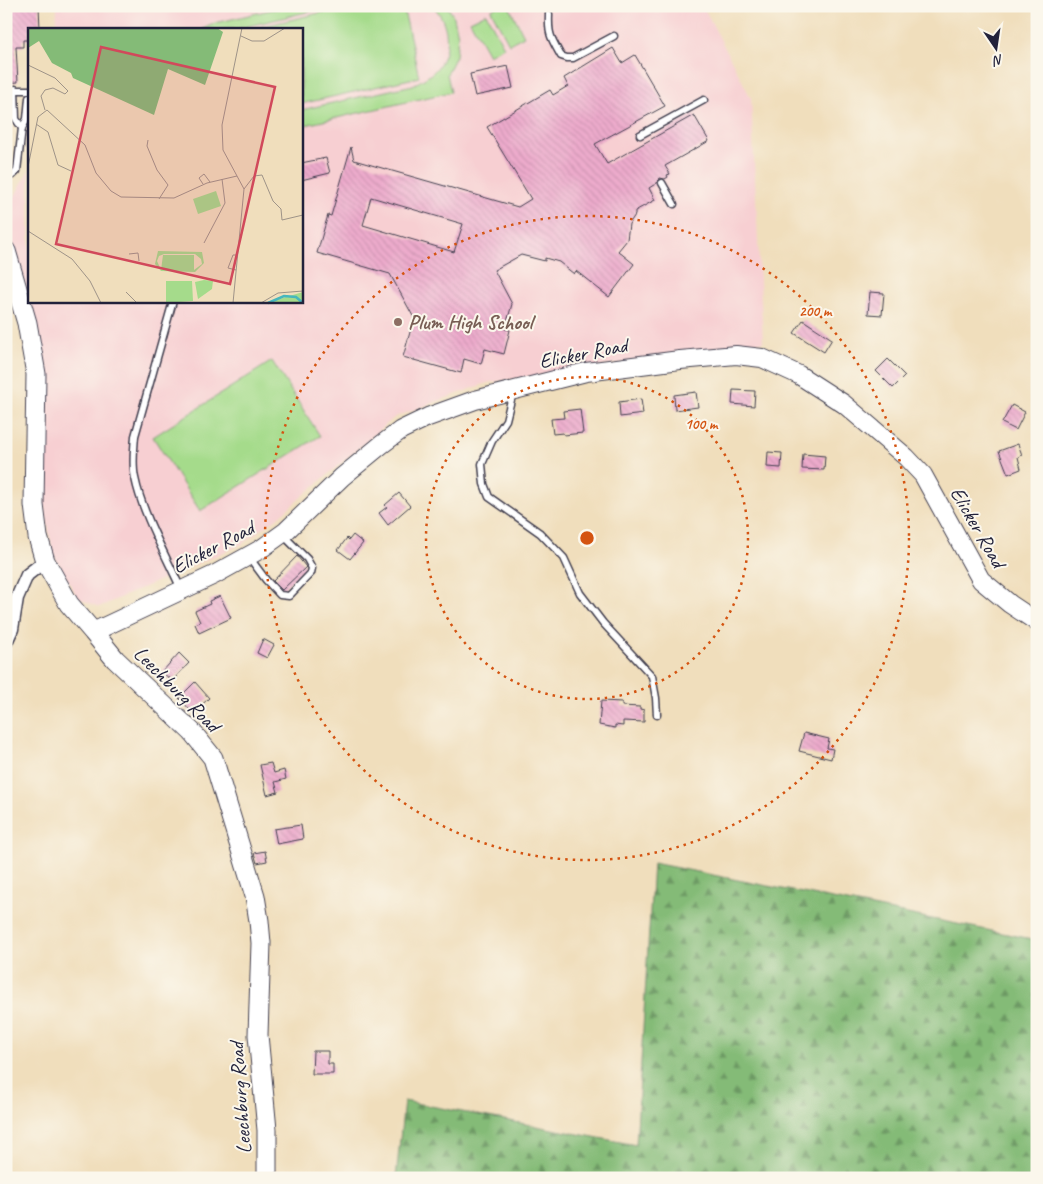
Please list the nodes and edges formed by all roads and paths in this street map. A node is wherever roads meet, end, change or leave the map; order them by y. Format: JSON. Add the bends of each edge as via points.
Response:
{"nodes":[{"id":1,"x":549,"y":14,"type":"dead end"},
{"id":2,"x":614,"y":36,"type":"dead end"},
{"id":3,"x":15,"y":89,"type":"junction"},
{"id":4,"x":6,"y":90,"type":"edge"},
{"id":5,"x":28,"y":90,"type":"edge"},
{"id":6,"x":704,"y":100,"type":"dead end"},
{"id":7,"x":28,"y":108,"type":"edge"},
{"id":8,"x":22,"y":128,"type":"junction"},
{"id":9,"x":640,"y":135,"type":"dead end"},
{"id":10,"x":9,"y":176,"type":"edge"},
{"id":11,"x":662,"y":183,"type":"dead end"},
{"id":12,"x":674,"y":204,"type":"dead end"},
{"id":13,"x":6,"y":251,"type":"edge"},
{"id":14,"x":173,"y":302,"type":"edge"},
{"id":15,"x":513,"y":390,"type":"junction"},
{"id":16,"x":282,"y":534,"type":"junction"},
{"id":17,"x":248,"y":556,"type":"junction"},
{"id":18,"x":46,"y":561,"type":"junction"},
{"id":19,"x":182,"y":590,"type":"junction"},
{"id":20,"x":1037,"y":622,"type":"edge"},
{"id":21,"x":92,"y":632,"type":"junction"},
{"id":22,"x":6,"y":642,"type":"edge"},
{"id":23,"x":657,"y":715,"type":"dead end"},
{"id":24,"x":266,"y":1178,"type":"edge"}],
"edges":[{"from":1,"to":2,"type":"lane","via":[[549,36],[564,58],[573,58]]},
{"from":3,"to":4,"type":"lane"},
{"from":3,"to":5,"type":"lane"},
{"from":3,"to":8,"type":"lane","via":[[16,119]]},
{"from":6,"to":9,"type":"lane"},
{"from":7,"to":8,"type":"lane"},
{"from":8,"to":10,"type":"lane","via":[[17,171]]},
{"from":11,"to":12,"type":"lane"},
{"from":13,"to":18,"type":"main road","name":"Leechburg Road","via":[[27,323],[36,374],[34,505],[38,537]]},
{"from":14,"to":19,"type":"lane","via":[[135,436],[133,457],[135,478],[143,503]]},
{"from":15,"to":16,"type":"street","name":"Elicker Road","via":[[475,400],[401,430],[342,477]]},
{"from":15,"to":20,"type":"street","name":"Elicker Road","via":[[586,372],[736,355],[762,358],[799,375],[844,404],[906,457],[923,475],[982,580]]},
{"from":15,"to":23,"type":"lane","via":[[506,420],[482,464],[489,497],[540,533],[564,558],[580,593],[652,676]]},
{"from":16,"to":17,"type":"street","name":"Elicker Road"},
{"from":16,"to":17,"type":"lane","via":[[312,568],[289,596],[280,595]]},
{"from":17,"to":19,"type":"street","name":"Elicker Road"},
{"from":18,"to":21,"type":"main road","name":"Leechburg Road","via":[[69,604]]},
{"from":18,"to":22,"type":"street","via":[[27,575],[16,598],[12,629]]},
{"from":19,"to":21,"type":"street","name":"Elicker Road"},
{"from":21,"to":24,"type":"main road","name":"Leechburg Road","via":[[213,758],[255,896],[259,921],[258,1035],[267,1130]]}]}
